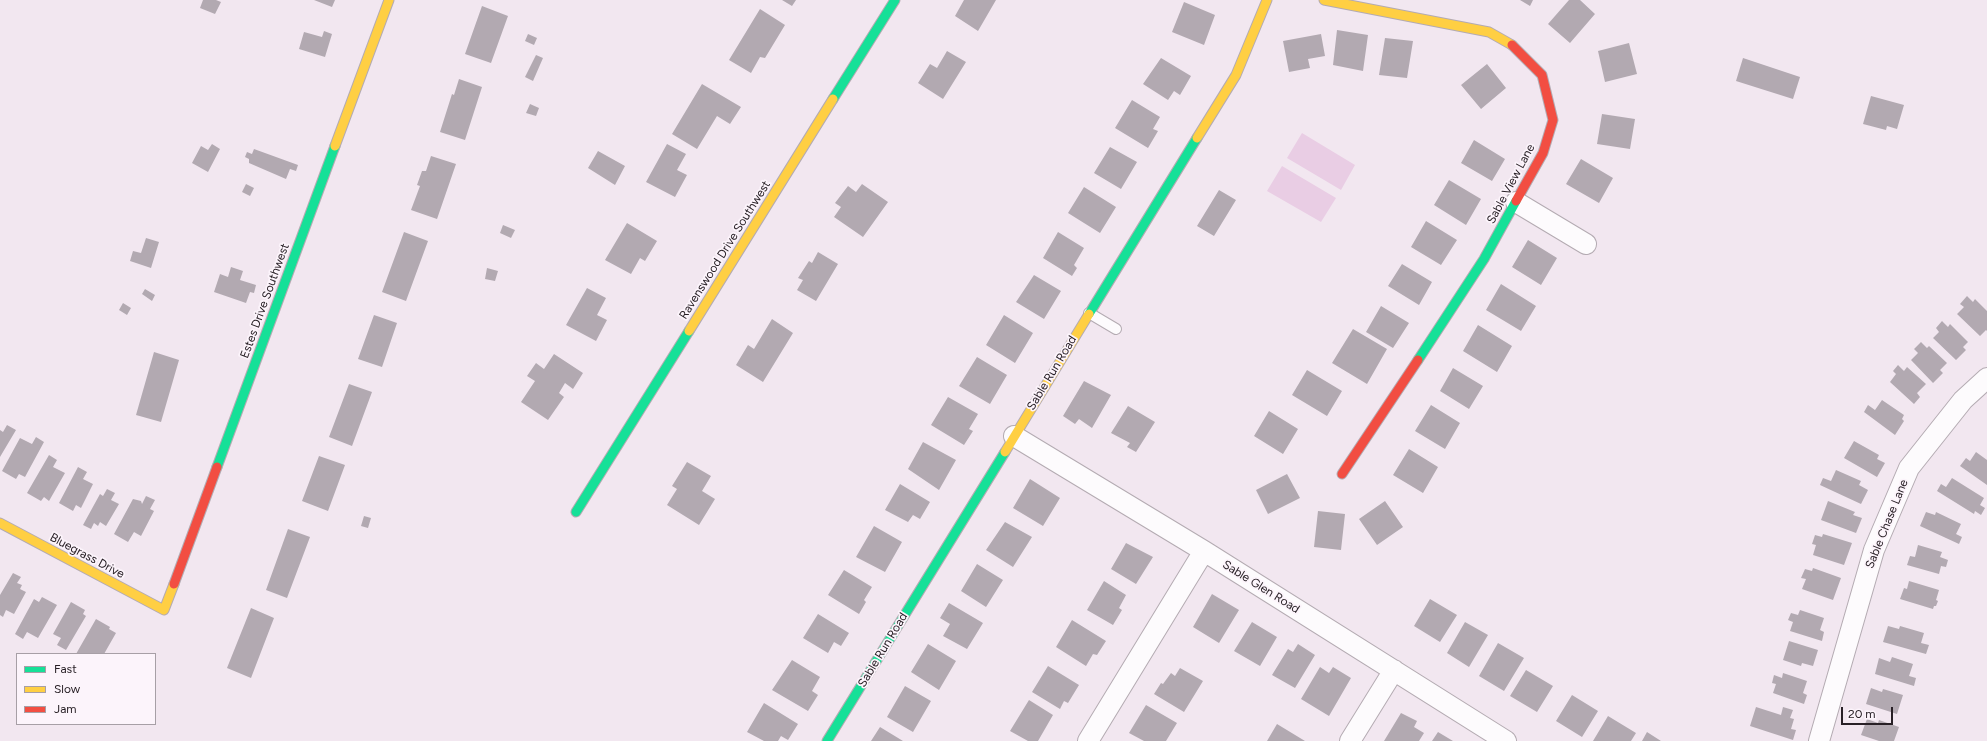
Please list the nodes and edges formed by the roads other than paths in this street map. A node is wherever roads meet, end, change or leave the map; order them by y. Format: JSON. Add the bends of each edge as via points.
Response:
{"nodes":[{"id":1,"x":389,"y":0,"type":"edge"},
{"id":2,"x":895,"y":0,"type":"edge"},
{"id":3,"x":1267,"y":0,"type":"edge"},
{"id":4,"x":1324,"y":0,"type":"edge"},
{"id":5,"x":1516,"y":202,"type":"junction"},
{"id":6,"x":1586,"y":244,"type":"dead end"},
{"id":7,"x":1089,"y":312,"type":"junction"},
{"id":8,"x":1116,"y":329,"type":"dead end"},
{"id":9,"x":1987,"y":378,"type":"edge"},
{"id":10,"x":1014,"y":436,"type":"junction"},
{"id":11,"x":1342,"y":474,"type":"dead end"},
{"id":12,"x":576,"y":512,"type":"dead end"},
{"id":13,"x":0,"y":523,"type":"edge"},
{"id":14,"x":1204,"y":551,"type":"junction"},
{"id":15,"x":164,"y":610,"type":"joint"},
{"id":16,"x":1394,"y":670,"type":"junction"},
{"id":17,"x":827,"y":741,"type":"edge"},
{"id":18,"x":1088,"y":741,"type":"edge"},
{"id":19,"x":1350,"y":741,"type":"edge"},
{"id":20,"x":1506,"y":741,"type":"edge"},
{"id":21,"x":1819,"y":741,"type":"edge"}],
"edges":[{"from":1,"to":15,"type":"street","name":"Estes Drive Southwest"},
{"from":2,"to":12,"type":"street","name":"Ravenswood Drive Southwest"},
{"from":3,"to":7,"type":"street","name":"Sable Run Road","via":[[1236,75]]},
{"from":4,"to":5,"type":"street","name":"Sable View Lane","via":[[1489,32],[1515,48],[1542,75],[1553,120],[1543,153]]},
{"from":5,"to":6,"type":"street"},
{"from":5,"to":11,"type":"street","name":"Sable View Lane","via":[[1484,259]]},
{"from":7,"to":8,"type":"lane"},
{"from":7,"to":10,"type":"street","name":"Sable Run Road"},
{"from":9,"to":21,"type":"street","name":"Sable Chase Lane","via":[[1963,400],[1909,468],[1874,550]]},
{"from":10,"to":14,"type":"street","name":"Sable Glen Road"},
{"from":10,"to":17,"type":"street","name":"Sable Run Road"},
{"from":13,"to":15,"type":"street","name":"Bluegrass Drive"},
{"from":14,"to":16,"type":"street","name":"Sable Glen Road"},
{"from":14,"to":18,"type":"street"},
{"from":16,"to":19,"type":"street"},
{"from":16,"to":20,"type":"street","name":"Sable Glen Road"}]}
